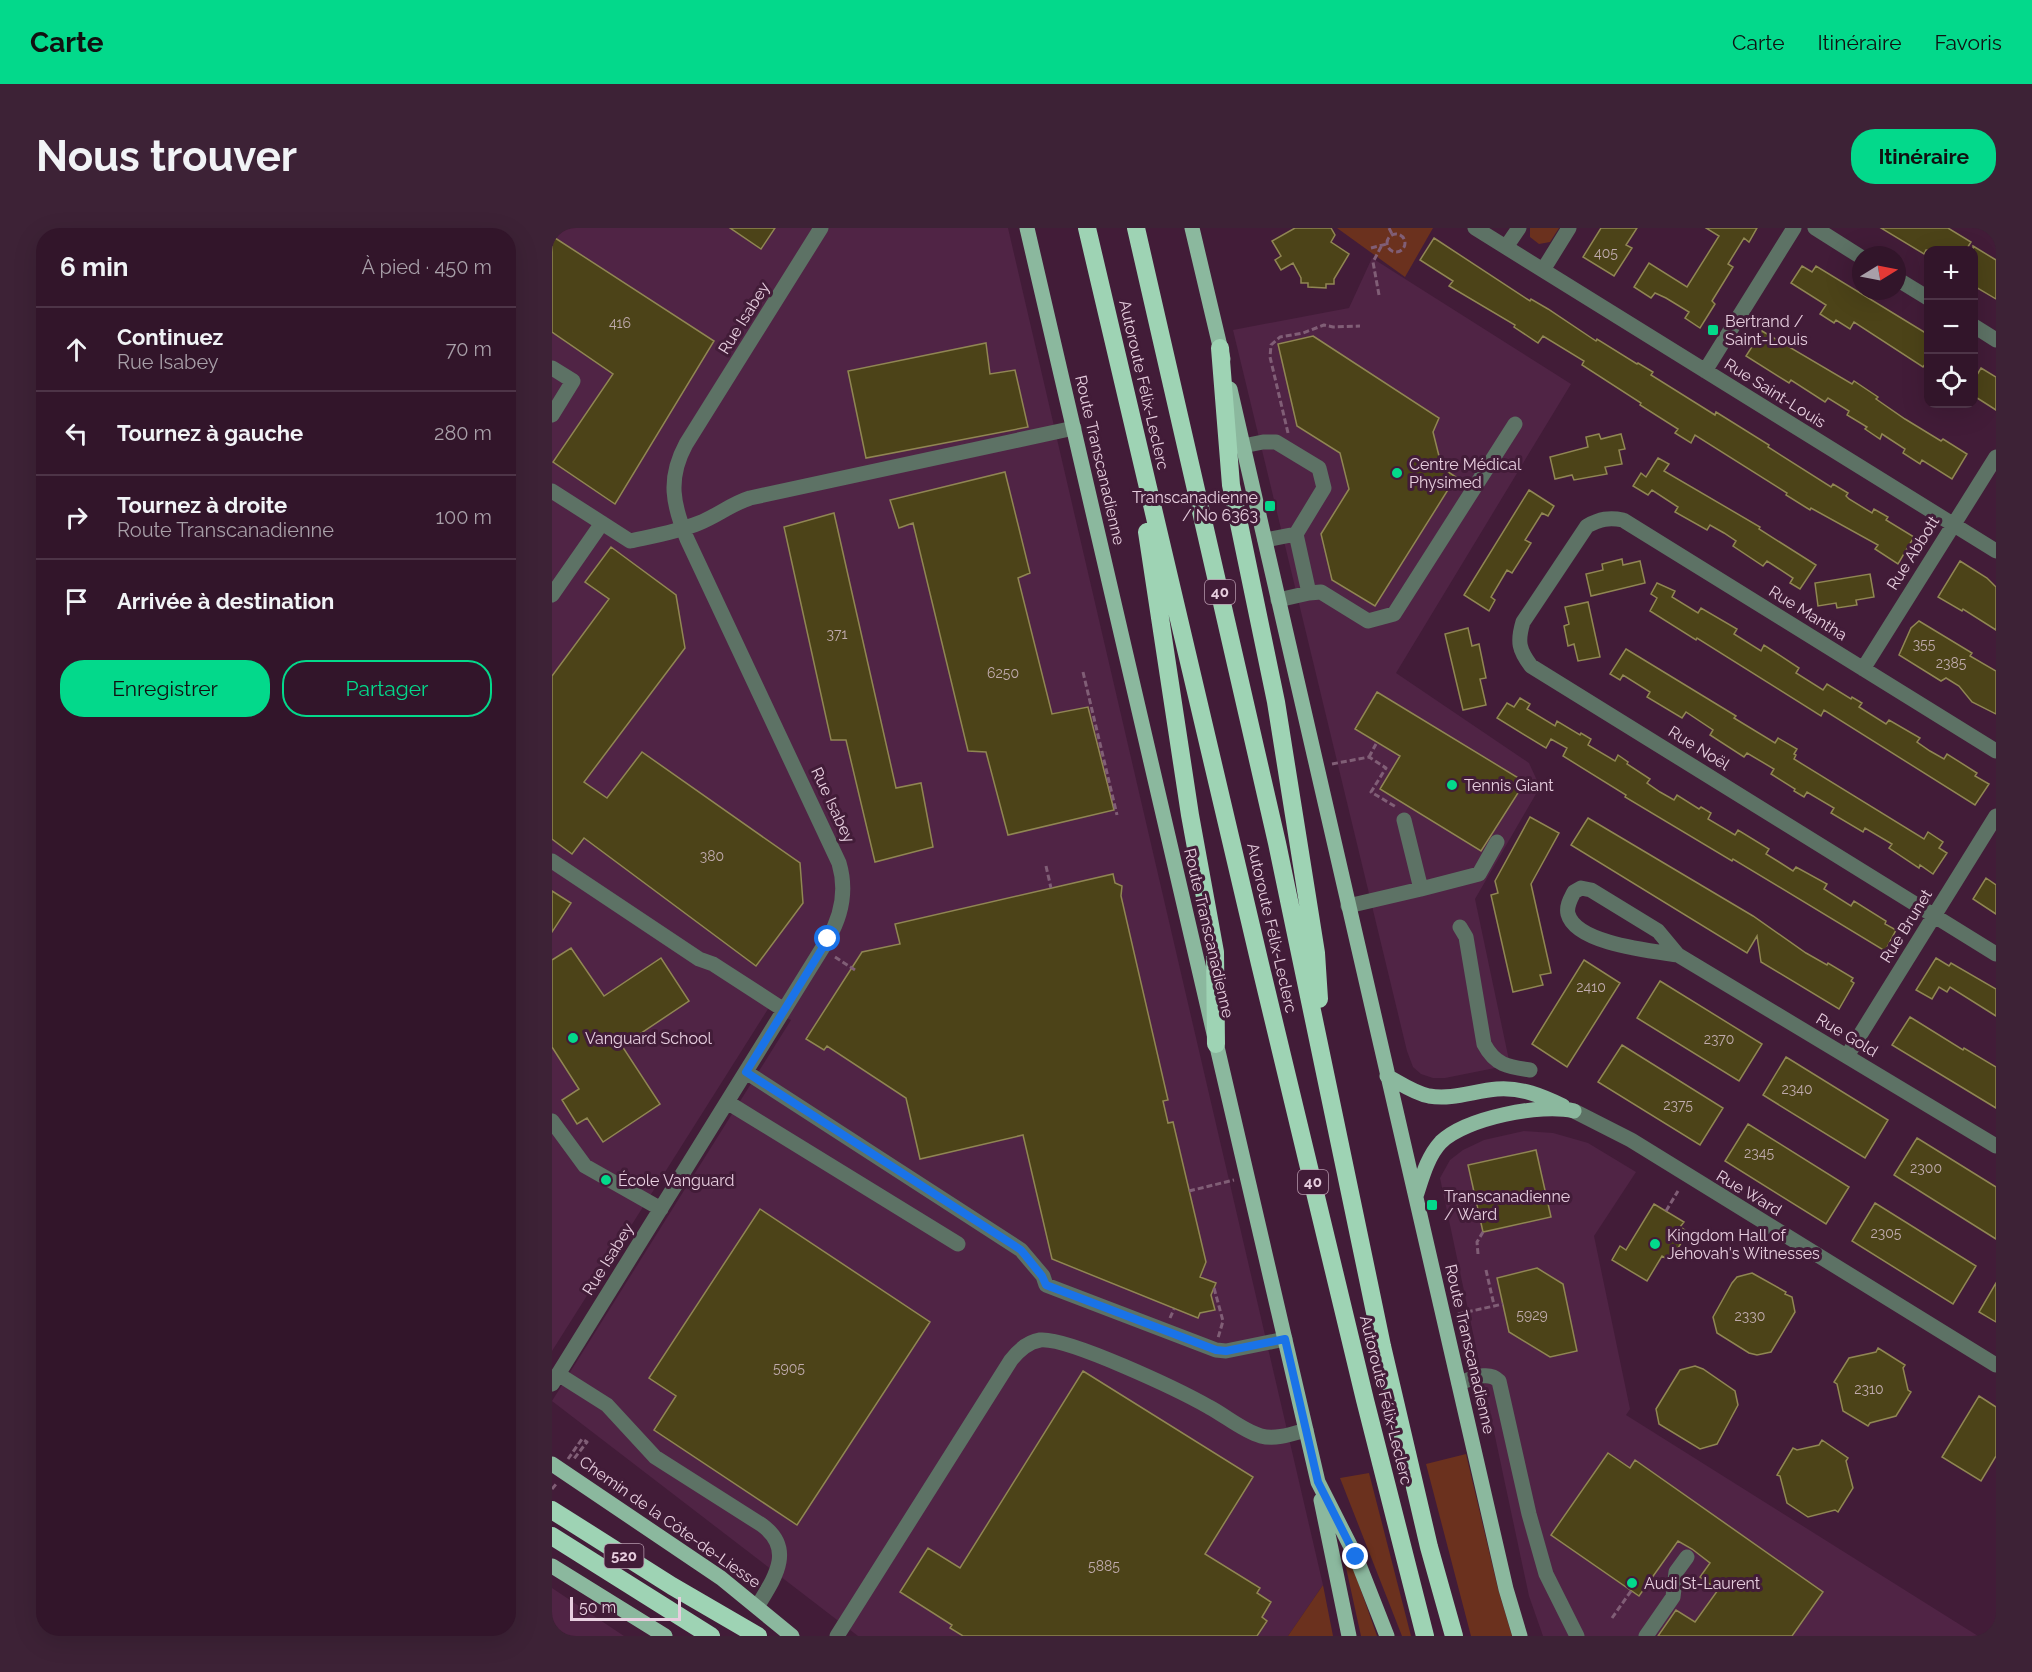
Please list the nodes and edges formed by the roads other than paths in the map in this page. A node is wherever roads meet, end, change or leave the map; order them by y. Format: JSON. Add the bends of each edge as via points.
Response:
{"nodes":[{"id":1,"x":821,"y":228,"type":"edge"},
{"id":2,"x":1027,"y":228,"type":"edge"},
{"id":3,"x":1087,"y":228,"type":"edge"},
{"id":4,"x":1136,"y":228,"type":"edge"},
{"id":5,"x":1192,"y":228,"type":"edge"},
{"id":6,"x":1475,"y":228,"type":"edge"},
{"id":7,"x":1519,"y":228,"type":"edge"},
{"id":8,"x":1569,"y":228,"type":"edge"},
{"id":9,"x":1794,"y":228,"type":"edge"},
{"id":10,"x":1815,"y":228,"type":"edge"},
{"id":11,"x":1506,"y":247,"type":"junction"},
{"id":12,"x":1852,"y":251,"type":"edge"},
{"id":13,"x":1544,"y":270,"type":"junction"},
{"id":14,"x":1906,"y":284,"type":"edge"},
{"id":15,"x":1924,"y":295,"type":"edge"},
{"id":16,"x":1978,"y":329,"type":"edge"},
{"id":17,"x":1996,"y":340,"type":"edge"},
{"id":18,"x":1220,"y":348,"type":"junction"},
{"id":19,"x":552,"y":368,"type":"edge"},
{"id":20,"x":1705,"y":371,"type":"junction"},
{"id":21,"x":1127,"y":398,"type":"junction"},
{"id":22,"x":552,"y":415,"type":"edge"},
{"id":23,"x":1515,"y":424,"type":"dead end"},
{"id":24,"x":1074,"y":428,"type":"junction"},
{"id":25,"x":1243,"y":446,"type":"junction"},
{"id":26,"x":1996,"y":457,"type":"edge"},
{"id":27,"x":552,"y":491,"type":"edge"},
{"id":28,"x":1598,"y":520,"type":"joint"},
{"id":29,"x":602,"y":523,"type":"junction"},
{"id":30,"x":1952,"y":523,"type":"junction"},
{"id":31,"x":683,"y":528,"type":"junction"},
{"id":32,"x":1296,"y":534,"type":"junction"},
{"id":33,"x":1265,"y":540,"type":"junction"},
{"id":34,"x":1996,"y":551,"type":"edge"},
{"id":35,"x":1309,"y":593,"type":"junction"},
{"id":36,"x":552,"y":595,"type":"edge"},
{"id":37,"x":1278,"y":600,"type":"junction"},
{"id":38,"x":1863,"y":669,"type":"junction"},
{"id":39,"x":1996,"y":751,"type":"edge"},
{"id":40,"x":1403,"y":815,"type":"road end"},
{"id":41,"x":1996,"y":816,"type":"edge"},
{"id":42,"x":1497,"y":842,"type":"dead end"},
{"id":43,"x":552,"y":861,"type":"edge"},
{"id":44,"x":1421,"y":889,"type":"junction"},
{"id":45,"x":1348,"y":906,"type":"junction"},
{"id":46,"x":1934,"y":915,"type":"junction"},
{"id":47,"x":1460,"y":927,"type":"dead end"},
{"id":48,"x":1996,"y":954,"type":"edge"},
{"id":49,"x":1678,"y":955,"type":"junction"},
{"id":50,"x":784,"y":1010,"type":"junction"},
{"id":51,"x":1216,"y":1044,"type":"junction"},
{"id":52,"x":1847,"y":1056,"type":"junction"},
{"id":53,"x":1323,"y":1064,"type":"junction"},
{"id":54,"x":1530,"y":1070,"type":"dead end"},
{"id":55,"x":746,"y":1072,"type":"junction"},
{"id":56,"x":1387,"y":1076,"type":"junction"},
{"id":57,"x":727,"y":1102,"type":"junction"},
{"id":58,"x":1574,"y":1111,"type":"junction"},
{"id":59,"x":552,"y":1121,"type":"edge"},
{"id":60,"x":1996,"y":1146,"type":"edge"},
{"id":61,"x":1416,"y":1197,"type":"junction"},
{"id":62,"x":661,"y":1209,"type":"junction"},
{"id":63,"x":958,"y":1244,"type":"dead end"},
{"id":64,"x":1285,"y":1339,"type":"junction"},
{"id":65,"x":1996,"y":1365,"type":"edge"},
{"id":66,"x":555,"y":1379,"type":"edge"},
{"id":67,"x":1459,"y":1383,"type":"junction"},
{"id":68,"x":1306,"y":1430,"type":"junction"},
{"id":69,"x":559,"y":1462,"type":"edge"},
{"id":70,"x":1318,"y":1482,"type":"junction"},
{"id":71,"x":552,"y":1510,"type":"edge"},
{"id":72,"x":552,"y":1536,"type":"edge"},
{"id":73,"x":1687,"y":1557,"type":"dead end"},
{"id":74,"x":552,"y":1566,"type":"edge"},
{"id":75,"x":757,"y":1607,"type":"junction"},
{"id":76,"x":665,"y":1636,"type":"edge"},
{"id":77,"x":711,"y":1636,"type":"edge"},
{"id":78,"x":758,"y":1636,"type":"edge"},
{"id":79,"x":792,"y":1636,"type":"edge"},
{"id":80,"x":837,"y":1636,"type":"edge"},
{"id":81,"x":1349,"y":1636,"type":"edge"},
{"id":82,"x":1387,"y":1636,"type":"edge"},
{"id":83,"x":1425,"y":1636,"type":"edge"},
{"id":84,"x":1454,"y":1636,"type":"edge"},
{"id":85,"x":1520,"y":1636,"type":"edge"},
{"id":86,"x":1577,"y":1636,"type":"edge"},
{"id":87,"x":1646,"y":1636,"type":"edge"}],
"edges":[{"from":1,"to":31,"type":"street","name":"Rue Isabey","via":[[682,451],[673,492]]},
{"from":2,"to":24,"type":"main road","name":"Route Transcanadienne"},
{"from":3,"to":21,"type":"highway","name":"Autoroute Félix-Leclerc","number":"40"},
{"from":4,"to":53,"type":"highway","name":"Autoroute Félix-Leclerc","number":"40","via":[[1269,808]]},
{"from":5,"to":18,"type":"main road","name":"Route Transcanadienne"},
{"from":6,"to":11,"type":"street","name":"Rue Saint-Louis"},
{"from":7,"to":11,"type":"street"},
{"from":8,"to":13,"type":"street"},
{"from":9,"to":20,"type":"street"},
{"from":10,"to":12,"type":"street"},
{"from":11,"to":13,"type":"street","name":"Rue Saint-Louis"},
{"from":13,"to":20,"type":"street","name":"Rue Saint-Louis"},
{"from":14,"to":15,"type":"street"},
{"from":16,"to":17,"type":"street"},
{"from":18,"to":25,"type":"main road","name":"Route Transcanadienne"},
{"from":18,"to":53,"type":"highway","via":[[1231,485],[1276,702],[1316,953]]},
{"from":19,"to":22,"type":"street","via":[[573,381]]},
{"from":20,"to":30,"type":"street","name":"Rue Saint-Louis"},
{"from":21,"to":51,"type":"highway","via":[[1190,815],[1215,952]]},
{"from":21,"to":83,"type":"highway","name":"Autoroute Félix-Leclerc","number":"40","via":[[1365,1400]]},
{"from":23,"to":35,"type":"street","via":[[1396,612],[1368,621],[1321,592]]},
{"from":24,"to":31,"type":"street","via":[[750,498]]},
{"from":24,"to":51,"type":"main road","name":"Route Transcanadienne"},
{"from":25,"to":32,"type":"street","via":[[1276,442],[1319,468],[1323,488]]},
{"from":25,"to":33,"type":"main road","name":"Route Transcanadienne"},
{"from":26,"to":30,"type":"street","name":"Rue Abbott"},
{"from":27,"to":29,"type":"street"},
{"from":28,"to":38,"type":"street","name":"Rue Mantha","via":[[1623,520]]},
{"from":28,"to":46,"type":"street","name":"Rue Noël","via":[[1587,526],[1523,622],[1519,636],[1521,652],[1532,666]]},
{"from":29,"to":31,"type":"street","via":[[630,541]]},
{"from":29,"to":36,"type":"street"},
{"from":30,"to":34,"type":"street","name":"Rue Saint-Louis"},
{"from":30,"to":38,"type":"street","name":"Rue Abbott"},
{"from":31,"to":50,"type":"street","name":"Rue Isabey","via":[[842,871],[843,895],[837,921]]},
{"from":32,"to":33,"type":"street"},
{"from":32,"to":35,"type":"street"},
{"from":33,"to":37,"type":"main road","name":"Route Transcanadienne"},
{"from":35,"to":37,"type":"street"},
{"from":37,"to":45,"type":"main road","name":"Route Transcanadienne"},
{"from":38,"to":39,"type":"street","name":"Rue Mantha"},
{"from":40,"to":44,"type":"street"},
{"from":41,"to":46,"type":"street","name":"Rue Brunet"},
{"from":42,"to":44,"type":"street","via":[[1479,874]]},
{"from":43,"to":50,"type":"street","via":[[699,959]]},
{"from":44,"to":45,"type":"street"},
{"from":45,"to":56,"type":"main road","name":"Route Transcanadienne"},
{"from":46,"to":48,"type":"street","name":"Rue Noël"},
{"from":46,"to":52,"type":"street","name":"Rue Brunet"},
{"from":47,"to":54,"type":"street","via":[[1466,937],[1484,1044],[1507,1067]]},
{"from":49,"to":49,"type":"street","name":"Rue Gold","via":[[1658,931],[1591,890],[1581,888],[1574,892],[1568,915],[1581,930],[1609,944]]},
{"from":49,"to":52,"type":"street","name":"Rue Gold"},
{"from":50,"to":55,"type":"street","name":"Rue Isabey"},
{"from":51,"to":64,"type":"main road","name":"Route Transcanadienne"},
{"from":52,"to":60,"type":"street","name":"Rue Gold"},
{"from":53,"to":84,"type":"highway","name":"Autoroute Félix-Leclerc","number":"40","via":[[1393,1394]]},
{"from":55,"to":57,"type":"street","name":"Rue Isabey"},
{"from":55,"to":64,"type":"street","via":[[1021,1250],[1046,1285],[1216,1350]]},
{"from":56,"to":58,"type":"main road","via":[[1428,1096],[1514,1089]]},
{"from":56,"to":61,"type":"main road","name":"Route Transcanadienne"},
{"from":57,"to":62,"type":"street","name":"Rue Isabey"},
{"from":57,"to":63,"type":"street"},
{"from":58,"to":61,"type":"main road","via":[[1551,1107],[1522,1111],[1461,1129],[1442,1141],[1431,1156]]},
{"from":58,"to":65,"type":"street","name":"Rue Ward","via":[[1631,1140]]},
{"from":59,"to":62,"type":"street","via":[[585,1166]]},
{"from":61,"to":67,"type":"main road","name":"Route Transcanadienne"},
{"from":62,"to":66,"type":"street","name":"Rue Isabey"},
{"from":64,"to":68,"type":"main road","name":"Route Transcanadienne"},
{"from":66,"to":75,"type":"street","via":[[607,1405],[655,1457],[771,1533],[779,1548],[779,1565]]},
{"from":67,"to":85,"type":"main road","name":"Route Transcanadienne"},
{"from":67,"to":86,"type":"street","via":[[1488,1375],[1499,1381],[1546,1574]]},
{"from":68,"to":70,"type":"main road","name":"Route Transcanadienne"},
{"from":68,"to":80,"type":"street","via":[[1260,1436],[1192,1398],[1083,1350],[1053,1341],[1030,1344],[1011,1360]]},
{"from":69,"to":75,"type":"main road","name":"Chemin de la Côte-de-Liesse"},
{"from":70,"to":81,"type":"main road"},
{"from":70,"to":82,"type":"main road","name":"Route Transcanadienne","via":[[1356,1557]]},
{"from":71,"to":78,"type":"highway","number":"520"},
{"from":72,"to":77,"type":"highway","number":"520"},
{"from":73,"to":87,"type":"street","via":[[1676,1572],[1673,1597]]},
{"from":74,"to":76,"type":"main road"},
{"from":75,"to":79,"type":"main road","name":"Chemin de la Côte-de-Liesse"}]}
